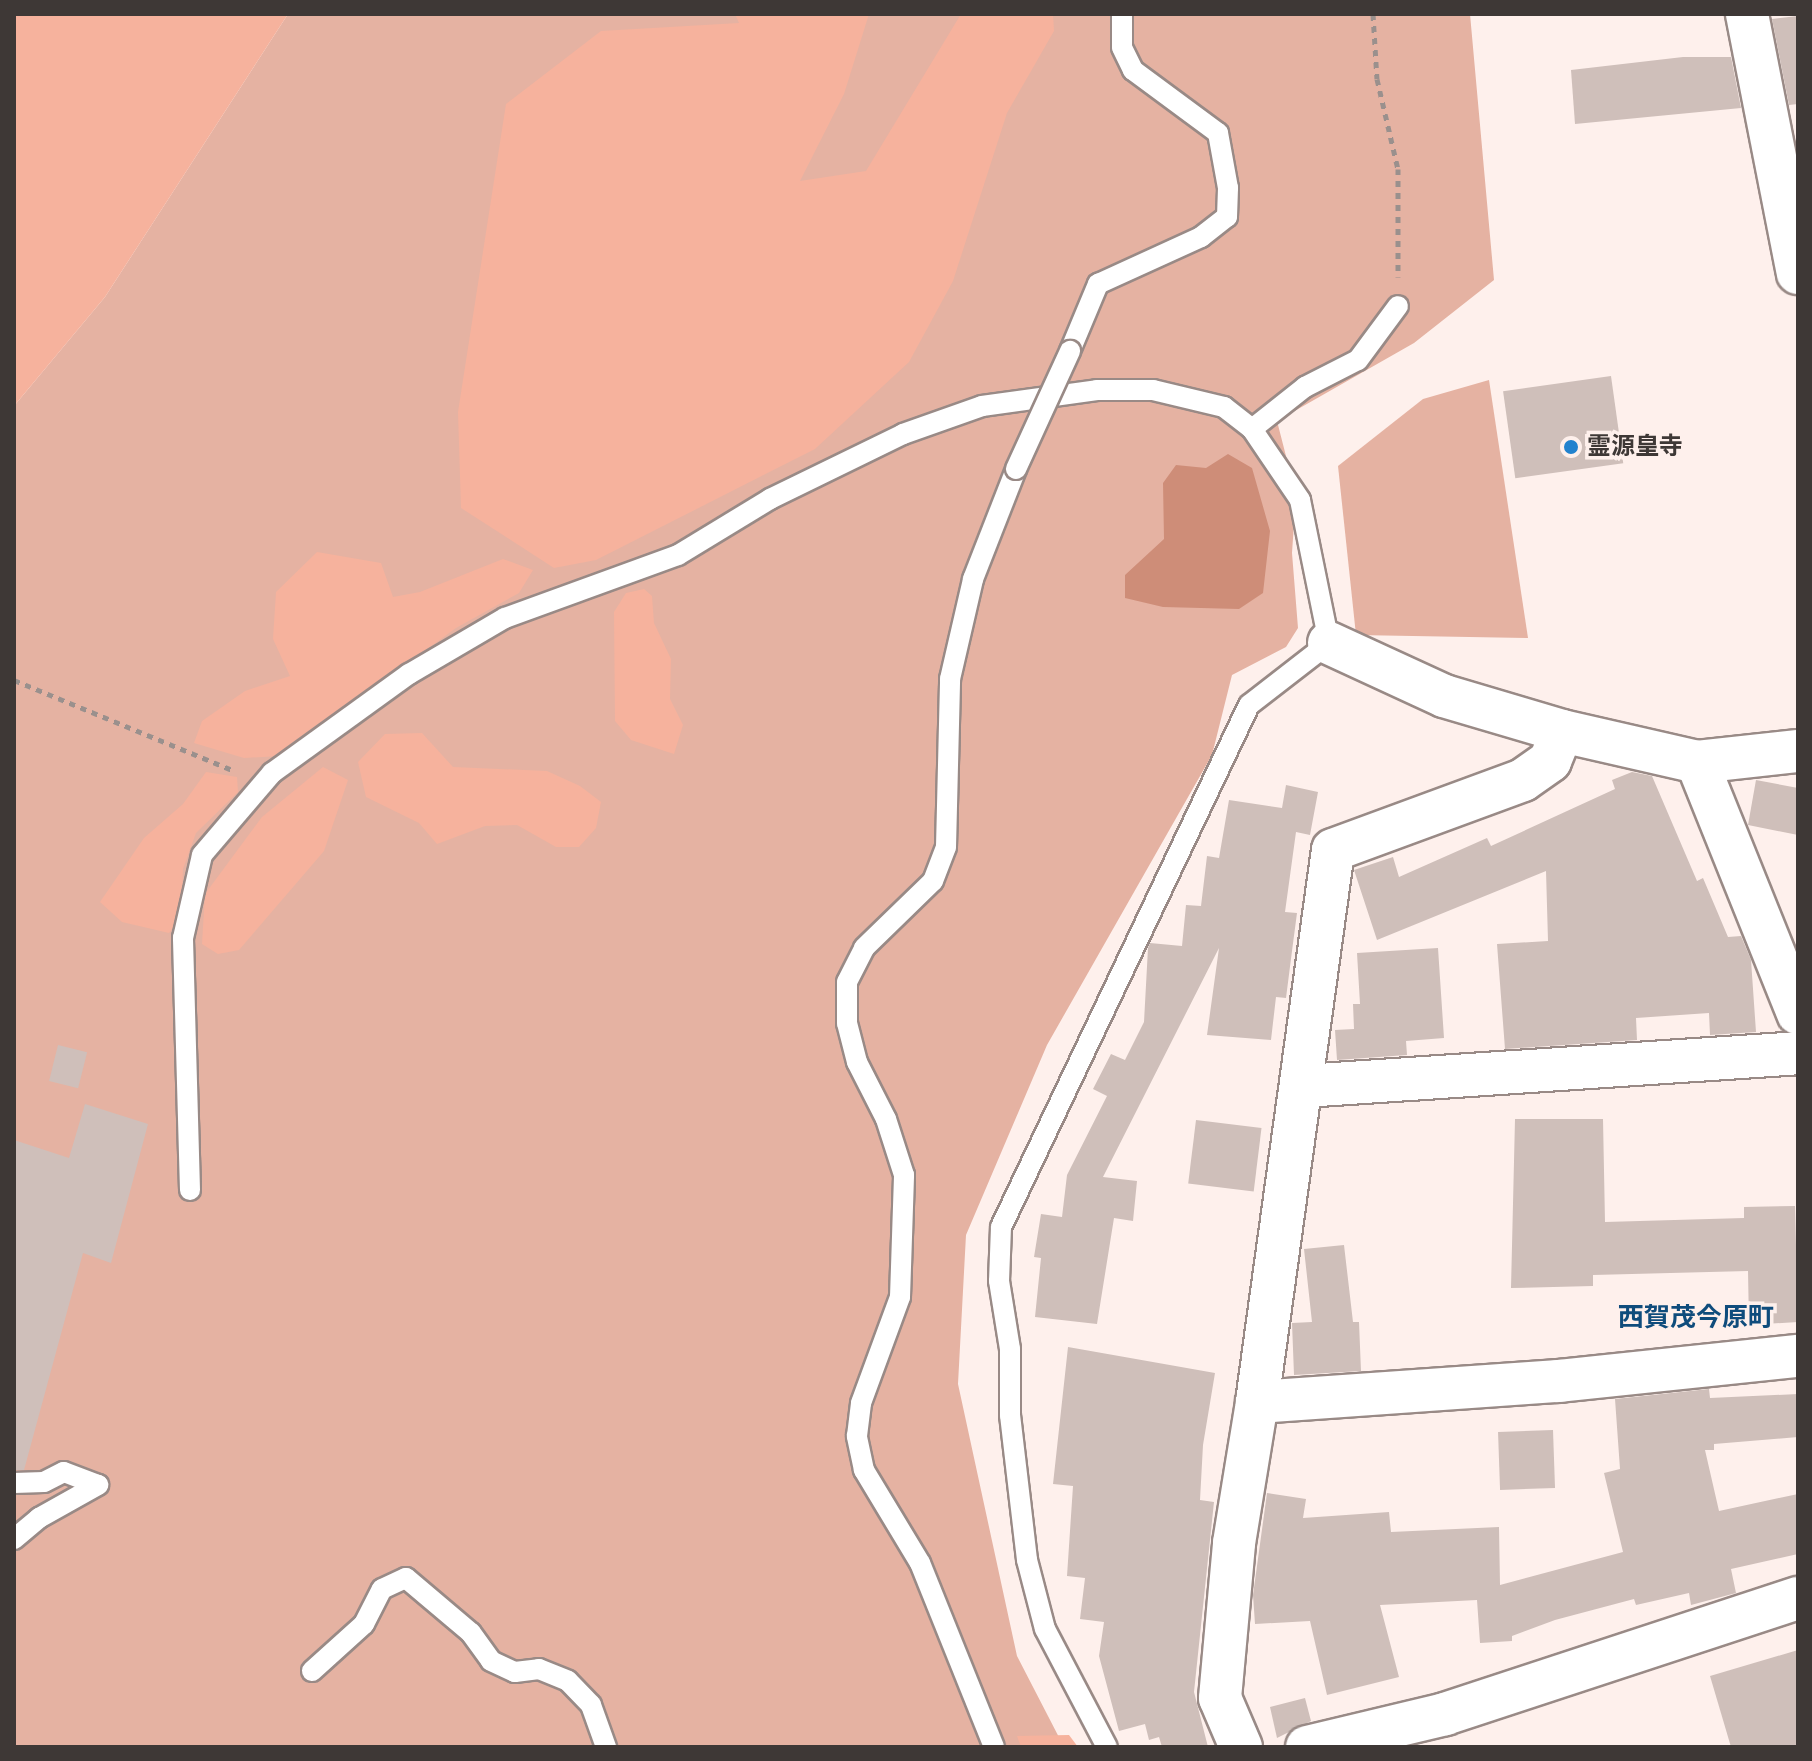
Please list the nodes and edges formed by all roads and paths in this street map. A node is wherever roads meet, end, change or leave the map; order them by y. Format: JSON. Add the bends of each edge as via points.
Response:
{"nodes":[{"id":1,"x":1122,"y":14,"type":"edge"},
{"id":2,"x":1373,"y":14,"type":"edge"},
{"id":3,"x":1747,"y":14,"type":"edge"},
{"id":4,"x":1788,"y":172,"type":"edge"},
{"id":5,"x":1798,"y":273,"type":"edge"},
{"id":6,"x":1398,"y":306,"type":"joint"},
{"id":7,"x":1252,"y":429,"type":"junction"},
{"id":8,"x":1329,"y":643,"type":"junction"},
{"id":9,"x":14,"y":680,"type":"edge"},
{"id":10,"x":1562,"y":731,"type":"junction"},
{"id":11,"x":1798,"y":751,"type":"edge"},
{"id":12,"x":1697,"y":762,"type":"junction"},
{"id":13,"x":264,"y":780,"type":"junction"},
{"id":14,"x":1798,"y":1013,"type":"edge"},
{"id":15,"x":1798,"y":1053,"type":"edge"},
{"id":16,"x":1304,"y":1086,"type":"junction"},
{"id":17,"x":190,"y":1190,"type":"dead end"},
{"id":18,"x":1798,"y":1356,"type":"edge"},
{"id":19,"x":1257,"y":1402,"type":"junction"},
{"id":20,"x":14,"y":1483,"type":"edge"},
{"id":21,"x":14,"y":1539,"type":"edge"},
{"id":22,"x":1798,"y":1598,"type":"edge"},
{"id":23,"x":312,"y":1671,"type":"dead end"},
{"id":24,"x":1450,"y":1731,"type":"edge"},
{"id":25,"x":606,"y":1747,"type":"edge"},
{"id":26,"x":994,"y":1747,"type":"edge"},
{"id":27,"x":1107,"y":1747,"type":"edge"},
{"id":28,"x":1241,"y":1747,"type":"edge"},
{"id":29,"x":1307,"y":1747,"type":"edge"}],
"edges":[{"from":1,"to":26,"type":"lane","bridge":true,"via":[[1122,47],[1133,70],[1218,133],[1228,188],[1227,217],[1201,237],[1098,284],[973,579],[950,679],[946,847],[933,881],[864,948],[847,982],[847,1023],[857,1062],[886,1119],[904,1175],[900,1297],[861,1403],[857,1436],[864,1470],[920,1563]]},
{"from":2,"to":6,"type":"path","via":[[1377,79],[1398,169]]},
{"from":3,"to":4,"type":"street"},
{"from":4,"to":5,"type":"street"},
{"from":6,"to":7,"type":"lane","via":[[1358,360],[1305,387]]},
{"from":7,"to":8,"type":"lane","via":[[1300,500]]},
{"from":7,"to":13,"type":"lane","via":[[1224,407],[1191,396],[1097,390],[982,406],[903,434],[770,499],[678,555],[505,618],[409,674]]},
{"from":8,"to":10,"type":"street","via":[[1444,696]]},
{"from":8,"to":27,"type":"lane","via":[[1249,705],[1001,1227],[999,1281],[1010,1349],[1010,1415],[1027,1560],[1045,1629]]},
{"from":9,"to":13,"type":"path"},
{"from":10,"to":12,"type":"street"},
{"from":10,"to":16,"type":"street","via":[[1550,761],[1523,780],[1333,850]]},
{"from":11,"to":12,"type":"street"},
{"from":12,"to":14,"type":"street"},
{"from":13,"to":17,"type":"lane","via":[[202,855],[183,938]]},
{"from":15,"to":16,"type":"street"},
{"from":16,"to":19,"type":"street"},
{"from":18,"to":19,"type":"street","via":[[1559,1381]]},
{"from":19,"to":28,"type":"street","via":[[1234,1543],[1220,1698]]},
{"from":20,"to":21,"type":"lane","via":[[44,1482],[64,1472],[98,1485],[39,1518]]},
{"from":22,"to":24,"type":"street"},
{"from":23,"to":25,"type":"lane","via":[[364,1624],[382,1589],[406,1578],[471,1633],[491,1661],[515,1672],[539,1669],[568,1681],[591,1705]]},
{"from":24,"to":29,"type":"street"}]}
